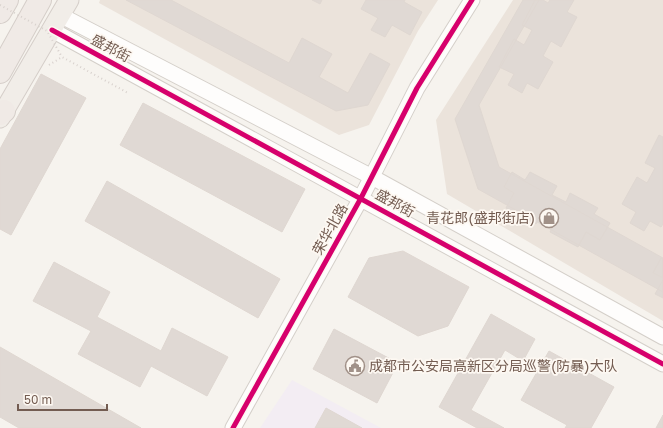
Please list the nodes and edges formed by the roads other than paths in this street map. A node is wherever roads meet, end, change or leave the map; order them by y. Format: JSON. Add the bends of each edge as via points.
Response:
{"nodes":[{"id":1,"x":7,"y":0,"type":"edge"},
{"id":2,"x":40,"y":0,"type":"edge"},
{"id":3,"x":472,"y":0,"type":"edge"},
{"id":4,"x":0,"y":12,"type":"edge"},
{"id":5,"x":60,"y":15,"type":"edge"},
{"id":6,"x":0,"y":72,"type":"edge"},
{"id":7,"x":1,"y":114,"type":"edge"},
{"id":8,"x":372,"y":177,"type":"junction"},
{"id":9,"x":361,"y":198,"type":"junction"},
{"id":10,"x":663,"y":337,"type":"edge"},
{"id":11,"x":663,"y":364,"type":"edge"},
{"id":12,"x":232,"y":428,"type":"edge"}],
"edges":[{"from":1,"to":4,"type":"highway"},
{"from":2,"to":6,"type":"highway"},
{"from":3,"to":8,"type":"street","name":"荣华北路","via":[[418,88]]},
{"from":5,"to":7,"type":"main road"},
{"from":5,"to":8,"type":"street","name":"盛邦街"},
{"from":5,"to":9,"type":"street","name":"盛邦街"},
{"from":8,"to":9,"type":"street","name":"荣华北路"},
{"from":8,"to":10,"type":"street","name":"盛邦街"},
{"from":9,"to":11,"type":"street","name":"盛邦街"},
{"from":9,"to":12,"type":"street","name":"荣华北路"}]}
